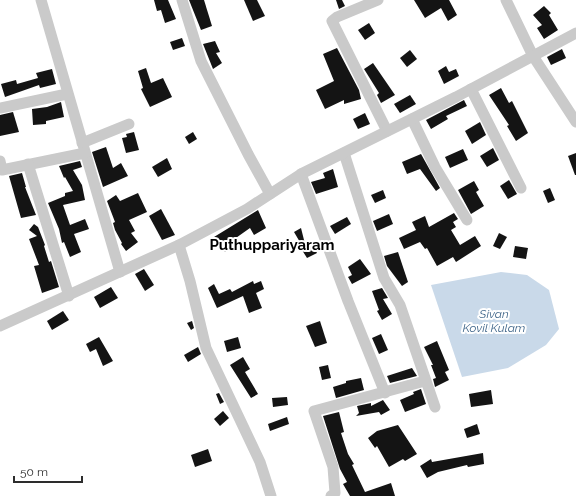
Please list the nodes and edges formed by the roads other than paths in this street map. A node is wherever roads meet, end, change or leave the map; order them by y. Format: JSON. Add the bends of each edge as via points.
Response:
{"nodes":[{"id":1,"x":41,"y":0,"type":"edge"},
{"id":2,"x":182,"y":0,"type":"edge"},
{"id":3,"x":378,"y":0,"type":"edge"},
{"id":4,"x":506,"y":0,"type":"edge"},
{"id":5,"x":576,"y":33,"type":"edge"},
{"id":6,"x":533,"y":56,"type":"junction"},
{"id":7,"x":471,"y":89,"type":"junction"},
{"id":8,"x":67,"y":94,"type":"junction"},
{"id":9,"x":0,"y":108,"type":"edge"},
{"id":10,"x":412,"y":119,"type":"junction"},
{"id":11,"x":576,"y":122,"type":"edge"},
{"id":12,"x":129,"y":124,"type":"dead end"},
{"id":13,"x":387,"y":132,"type":"junction"},
{"id":14,"x":83,"y":148,"type":"junction"},
{"id":15,"x":344,"y":153,"type":"junction"},
{"id":16,"x":0,"y":161,"type":"edge"},
{"id":17,"x":28,"y":164,"type":"junction"},
{"id":18,"x":301,"y":174,"type":"junction"},
{"id":19,"x":521,"y":188,"type":"dead end"},
{"id":20,"x":270,"y":194,"type":"junction"},
{"id":21,"x":467,"y":220,"type":"dead end"},
{"id":22,"x":179,"y":245,"type":"junction"},
{"id":23,"x":120,"y":272,"type":"junction"},
{"id":24,"x":69,"y":296,"type":"junction"},
{"id":25,"x":0,"y":326,"type":"edge"},
{"id":26,"x":425,"y":381,"type":"junction"},
{"id":27,"x":385,"y":393,"type":"junction"},
{"id":28,"x":435,"y":407,"type":"dead end"},
{"id":29,"x":271,"y":496,"type":"edge"},
{"id":30,"x":331,"y":496,"type":"edge"}],
"edges":[{"from":1,"to":8,"type":"street"},
{"from":2,"to":20,"type":"street","via":[[201,61]]},
{"from":3,"to":13,"type":"street","via":[[332,21]]},
{"from":4,"to":6,"type":"street"},
{"from":5,"to":6,"type":"street"},
{"from":6,"to":7,"type":"street"},
{"from":6,"to":11,"type":"street"},
{"from":7,"to":10,"type":"street"},
{"from":7,"to":19,"type":"street"},
{"from":8,"to":9,"type":"street"},
{"from":8,"to":14,"type":"street"},
{"from":10,"to":13,"type":"street"},
{"from":10,"to":21,"type":"street","via":[[435,167]]},
{"from":12,"to":14,"type":"street"},
{"from":13,"to":15,"type":"street"},
{"from":14,"to":17,"type":"street"},
{"from":14,"to":23,"type":"street"},
{"from":15,"to":18,"type":"street"},
{"from":15,"to":26,"type":"street","via":[[384,278],[400,305]]},
{"from":16,"to":17,"type":"street","via":[[2,170]]},
{"from":17,"to":24,"type":"street"},
{"from":18,"to":20,"type":"street"},
{"from":18,"to":27,"type":"street"},
{"from":20,"to":22,"type":"street"},
{"from":22,"to":23,"type":"street"},
{"from":22,"to":29,"type":"street","via":[[206,348],[260,462]]},
{"from":23,"to":24,"type":"street"},
{"from":24,"to":25,"type":"street"},
{"from":26,"to":27,"type":"street"},
{"from":26,"to":28,"type":"street"},
{"from":27,"to":30,"type":"street","via":[[314,411],[333,468],[335,493]]}]}
